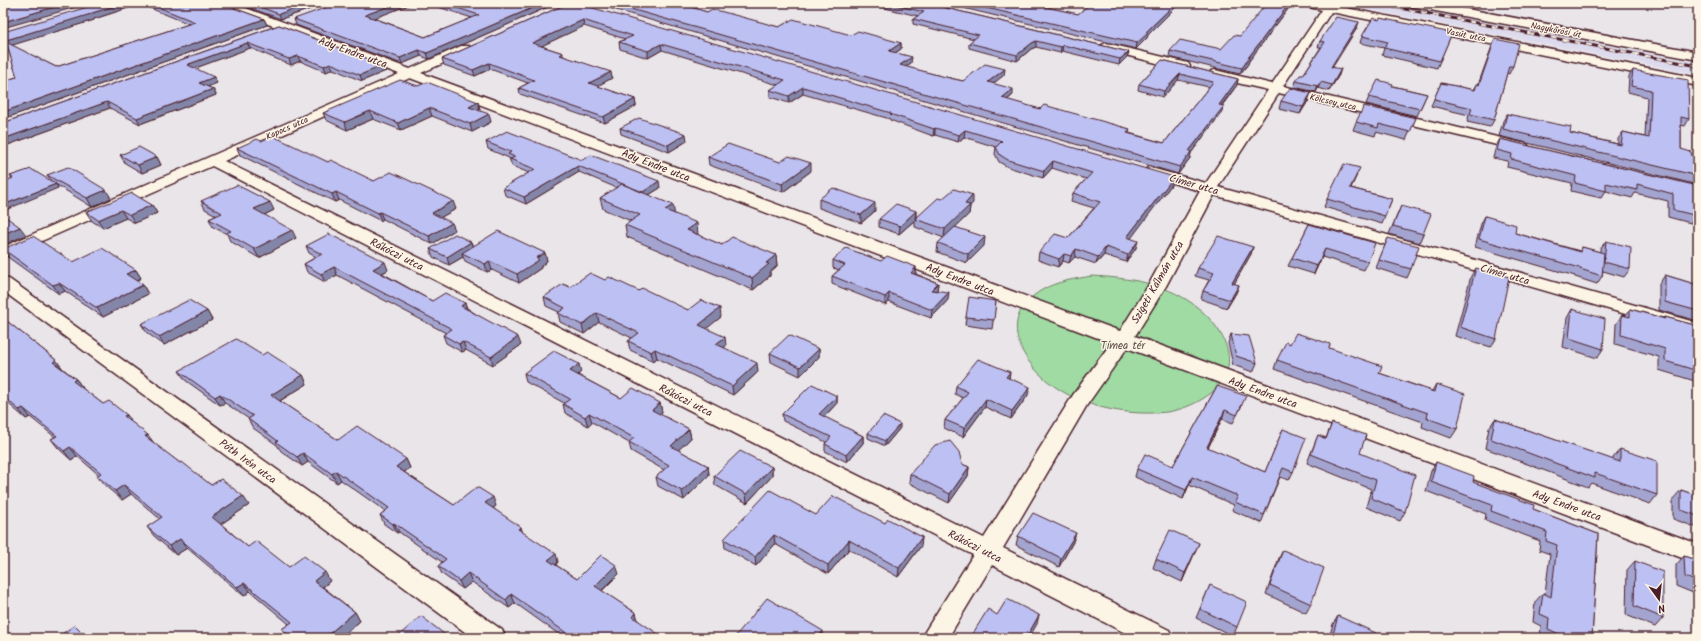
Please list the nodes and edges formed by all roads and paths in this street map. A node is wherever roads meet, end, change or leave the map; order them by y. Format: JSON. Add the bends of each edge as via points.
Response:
{"nodes":[{"id":1,"x":222,"y":3,"type":"edge"},
{"id":2,"x":1305,"y":3,"type":"edge"},
{"id":3,"x":1414,"y":3,"type":"edge"},
{"id":4,"x":1328,"y":8,"type":"junction"},
{"id":5,"x":301,"y":18,"type":"edge"},
{"id":6,"x":274,"y":28,"type":"junction"},
{"id":7,"x":1091,"y":44,"type":"edge"},
{"id":8,"x":476,"y":45,"type":"edge"},
{"id":9,"x":1698,"y":56,"type":"edge"},
{"id":10,"x":411,"y":73,"type":"junction"},
{"id":11,"x":1698,"y":82,"type":"edge"},
{"id":12,"x":1275,"y":88,"type":"junction"},
{"id":13,"x":1537,"y":151,"type":"edge"},
{"id":14,"x":212,"y":161,"type":"junction"},
{"id":15,"x":1141,"y":168,"type":"edge"},
{"id":16,"x":1209,"y":189,"type":"junction"},
{"id":17,"x":3,"y":252,"type":"edge"},
{"id":18,"x":3,"y":283,"type":"edge"},
{"id":19,"x":1698,"y":329,"type":"edge"},
{"id":20,"x":1123,"y":340,"type":"junction"},
{"id":21,"x":988,"y":552,"type":"junction"},
{"id":22,"x":1698,"y":554,"type":"edge"},
{"id":23,"x":493,"y":638,"type":"edge"},
{"id":24,"x":934,"y":638,"type":"edge"},
{"id":25,"x":1160,"y":638,"type":"edge"}],
"edges":[{"from":1,"to":6,"type":"street","name":"Ady Endre utca"},
{"from":2,"to":4,"type":"street","name":"Vasút utca"},
{"from":3,"to":9,"type":"main road","name":"Nagykőrösi út"},
{"from":4,"to":11,"type":"street","name":"Vasút utca"},
{"from":4,"to":12,"type":"street","name":"Szigeti Kálmán utca"},
{"from":5,"to":6,"type":"street"},
{"from":6,"to":10,"type":"street","name":"Ady Endre utca"},
{"from":7,"to":12,"type":"street","name":"Kölcsey utca"},
{"from":8,"to":10,"type":"street","name":"Kapocs utca"},
{"from":10,"to":14,"type":"street","name":"Kapocs utca"},
{"from":10,"to":20,"type":"street","name":"Ady Endre utca"},
{"from":12,"to":13,"type":"street","name":"Kölcsey utca"},
{"from":12,"to":16,"type":"street","name":"Szigeti Kálmán utca"},
{"from":14,"to":17,"type":"street","name":"Kapocs utca"},
{"from":14,"to":21,"type":"street","name":"Rákóczi utca"},
{"from":15,"to":16,"type":"street","name":"Címer utca"},
{"from":16,"to":19,"type":"street","name":"Címer utca"},
{"from":16,"to":20,"type":"street","name":"Szigeti Kálmán utca","via":[[1157,286]]},
{"from":18,"to":23,"type":"street","name":"Póth Irén utca"},
{"from":20,"to":21,"type":"street","name":"Szigeti Kálmán utca","via":[[1080,400]]},
{"from":20,"to":22,"type":"street","name":"Ady Endre utca"},
{"from":21,"to":24,"type":"street","name":"Szigeti Kálmán utca"},
{"from":21,"to":25,"type":"street","name":"Rákóczi utca"}]}
